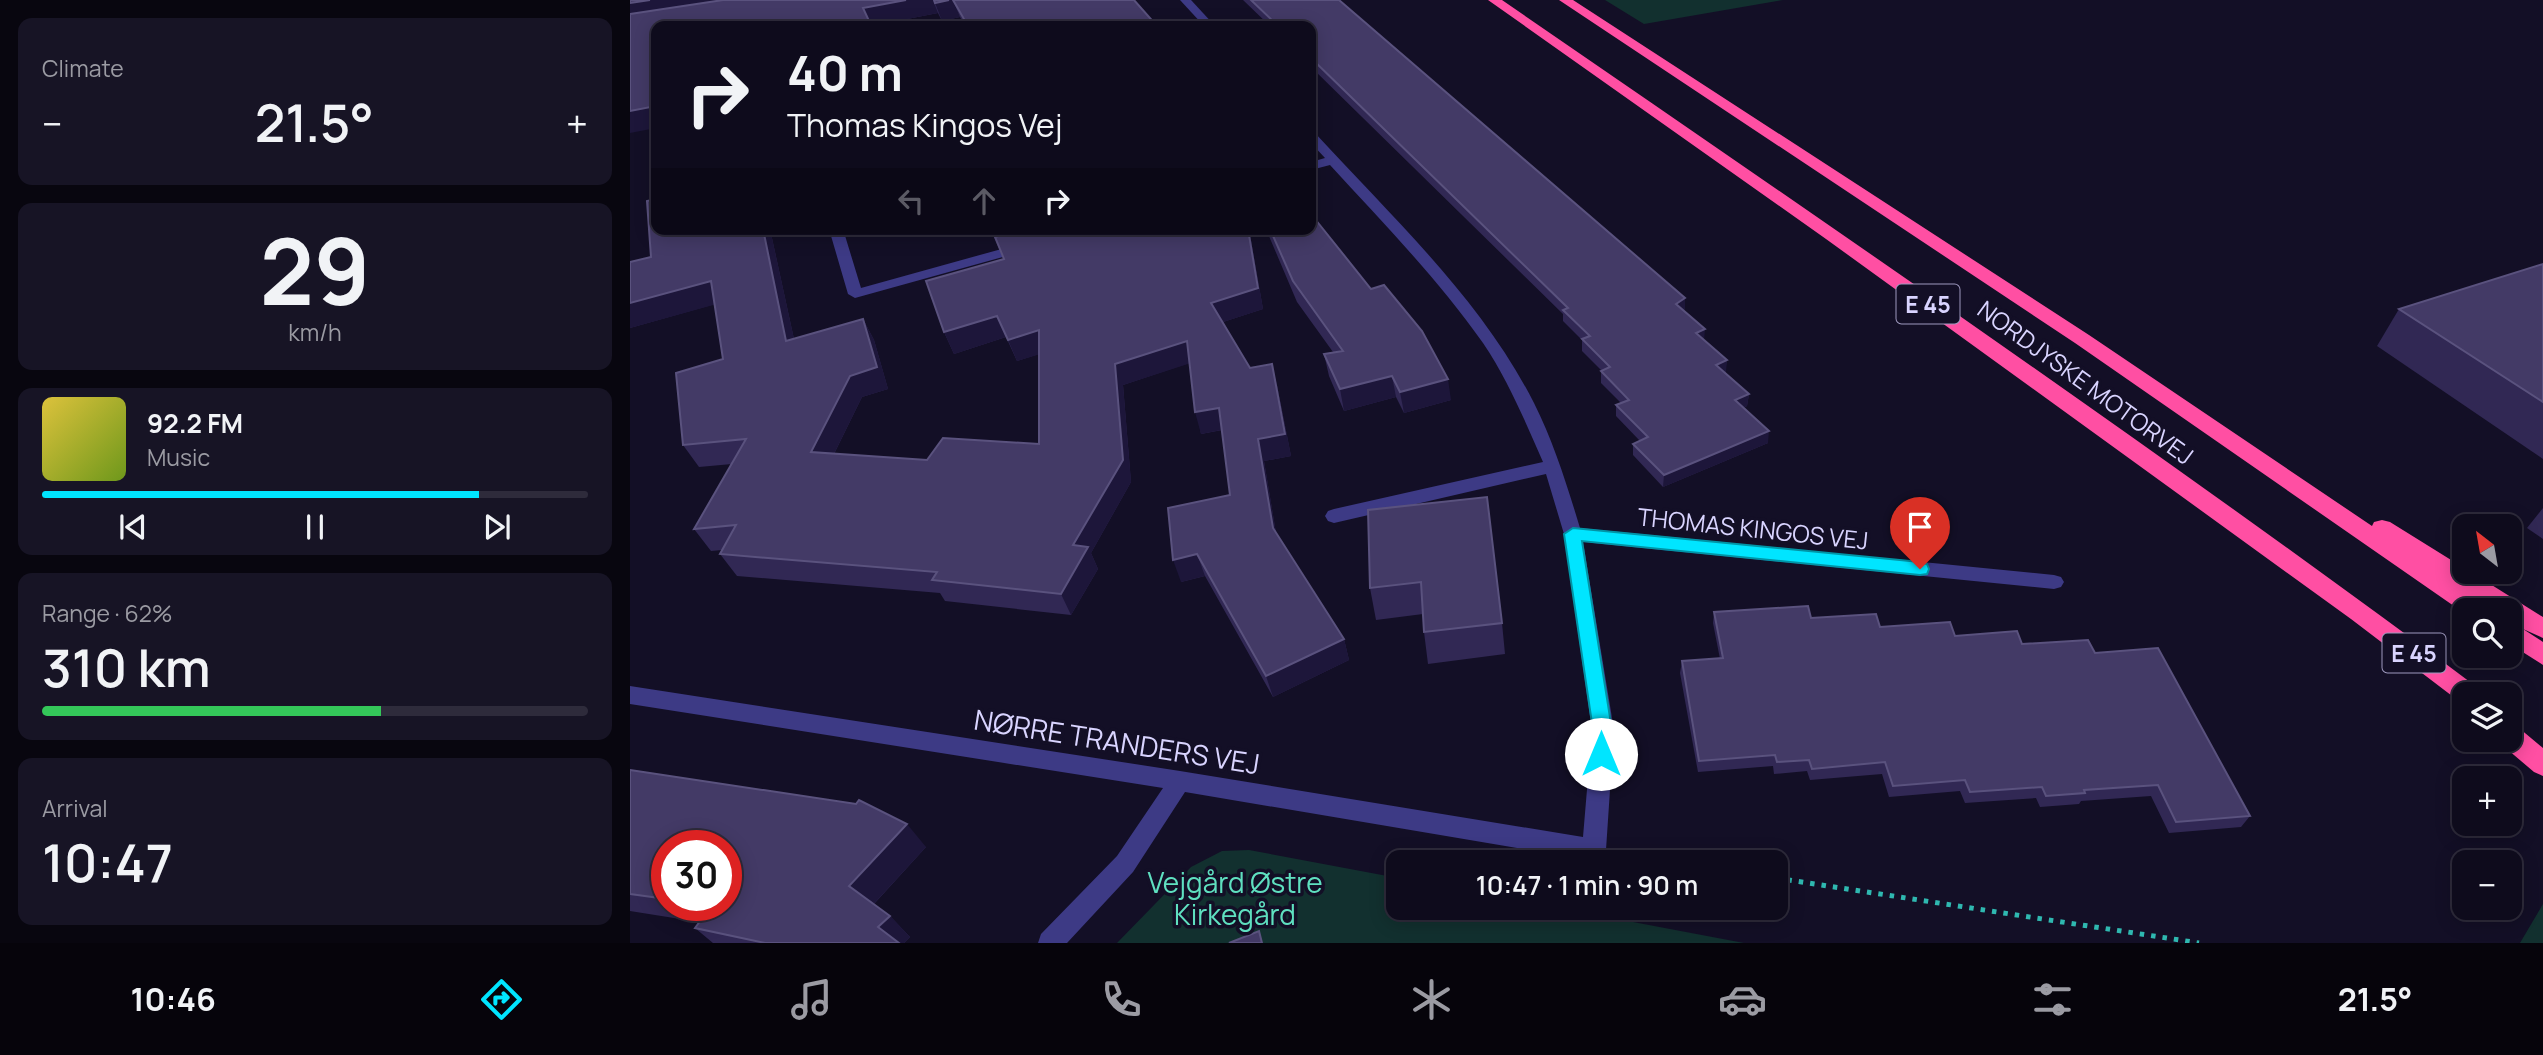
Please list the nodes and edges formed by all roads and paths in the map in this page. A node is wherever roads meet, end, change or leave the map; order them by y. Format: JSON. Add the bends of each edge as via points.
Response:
{"nodes":[{"id":1,"x":1185,"y":0,"type":"edge"},
{"id":2,"x":1494,"y":0,"type":"edge"},
{"id":3,"x":1565,"y":0,"type":"edge"},
{"id":4,"x":1205,"y":21,"type":"edge"},
{"id":5,"x":1316,"y":141,"type":"edge"},
{"id":6,"x":1333,"y":160,"type":"junction"},
{"id":7,"x":1316,"y":165,"type":"edge"},
{"id":8,"x":838,"y":235,"type":"edge"},
{"id":9,"x":1034,"y":243,"type":"edge"},
{"id":10,"x":2082,"y":339,"type":"junction"},
{"id":11,"x":1553,"y":466,"type":"junction"},
{"id":12,"x":1334,"y":516,"type":"dead end"},
{"id":13,"x":1573,"y":534,"type":"junction"},
{"id":14,"x":2054,"y":582,"type":"dead end"},
{"id":15,"x":2460,"y":598,"type":"edge"},
{"id":16,"x":2359,"y":612,"type":"junction"},
{"id":17,"x":2543,"y":629,"type":"edge"},
{"id":18,"x":2522,"y":640,"type":"edge"},
{"id":19,"x":2543,"y":655,"type":"edge"},
{"id":20,"x":2452,"y":682,"type":"edge"},
{"id":21,"x":2452,"y":689,"type":"edge"},
{"id":22,"x":630,"y":695,"type":"edge"},
{"id":23,"x":2522,"y":734,"type":"edge"},
{"id":24,"x":2522,"y":746,"type":"edge"},
{"id":25,"x":2543,"y":750,"type":"edge"},
{"id":26,"x":2543,"y":764,"type":"edge"},
{"id":27,"x":1180,"y":781,"type":"junction"},
{"id":28,"x":1594,"y":850,"type":"joint"},
{"id":29,"x":1788,"y":880,"type":"edge"},
{"id":30,"x":1050,"y":943,"type":"edge"},
{"id":31,"x":2199,"y":943,"type":"edge"}],
"edges":[{"from":1,"to":4,"type":"street"},
{"from":2,"to":16,"type":"highway","name":"NORDJYSKE MOTORVEJ","number":"E 45"},
{"from":3,"to":10,"type":"highway","name":"NORDJYSKE MOTORVEJ","number":"E 45"},
{"from":5,"to":6,"type":"street"},
{"from":6,"to":7,"type":"street"},
{"from":6,"to":11,"type":"street","via":[[1446,283],[1491,344],[1525,402]]},
{"from":8,"to":9,"type":"street","via":[[855,294]]},
{"from":10,"to":15,"type":"highway","name":"NORDJYSKE MOTORVEJ","number":"E 45"},
{"from":10,"to":17,"type":"highway"},
{"from":11,"to":12,"type":"street"},
{"from":11,"to":13,"type":"street"},
{"from":13,"to":14,"type":"street","name":"THOMAS KINGOS VEJ"},
{"from":13,"to":28,"type":"street","via":[[1603,730]]},
{"from":16,"to":20,"type":"highway","name":"NORDJYSKE MOTORVEJ","number":"E 45"},
{"from":16,"to":21,"type":"highway"},
{"from":18,"to":19,"type":"highway"},
{"from":22,"to":27,"type":"street","name":"NØRRE TRANDERS VEJ"},
{"from":23,"to":25,"type":"highway"},
{"from":24,"to":26,"type":"highway"},
{"from":27,"to":28,"type":"street","name":"NØRRE TRANDERS VEJ"},
{"from":27,"to":30,"type":"street","via":[[1125,864]]},
{"from":29,"to":31,"type":"path"}]}
